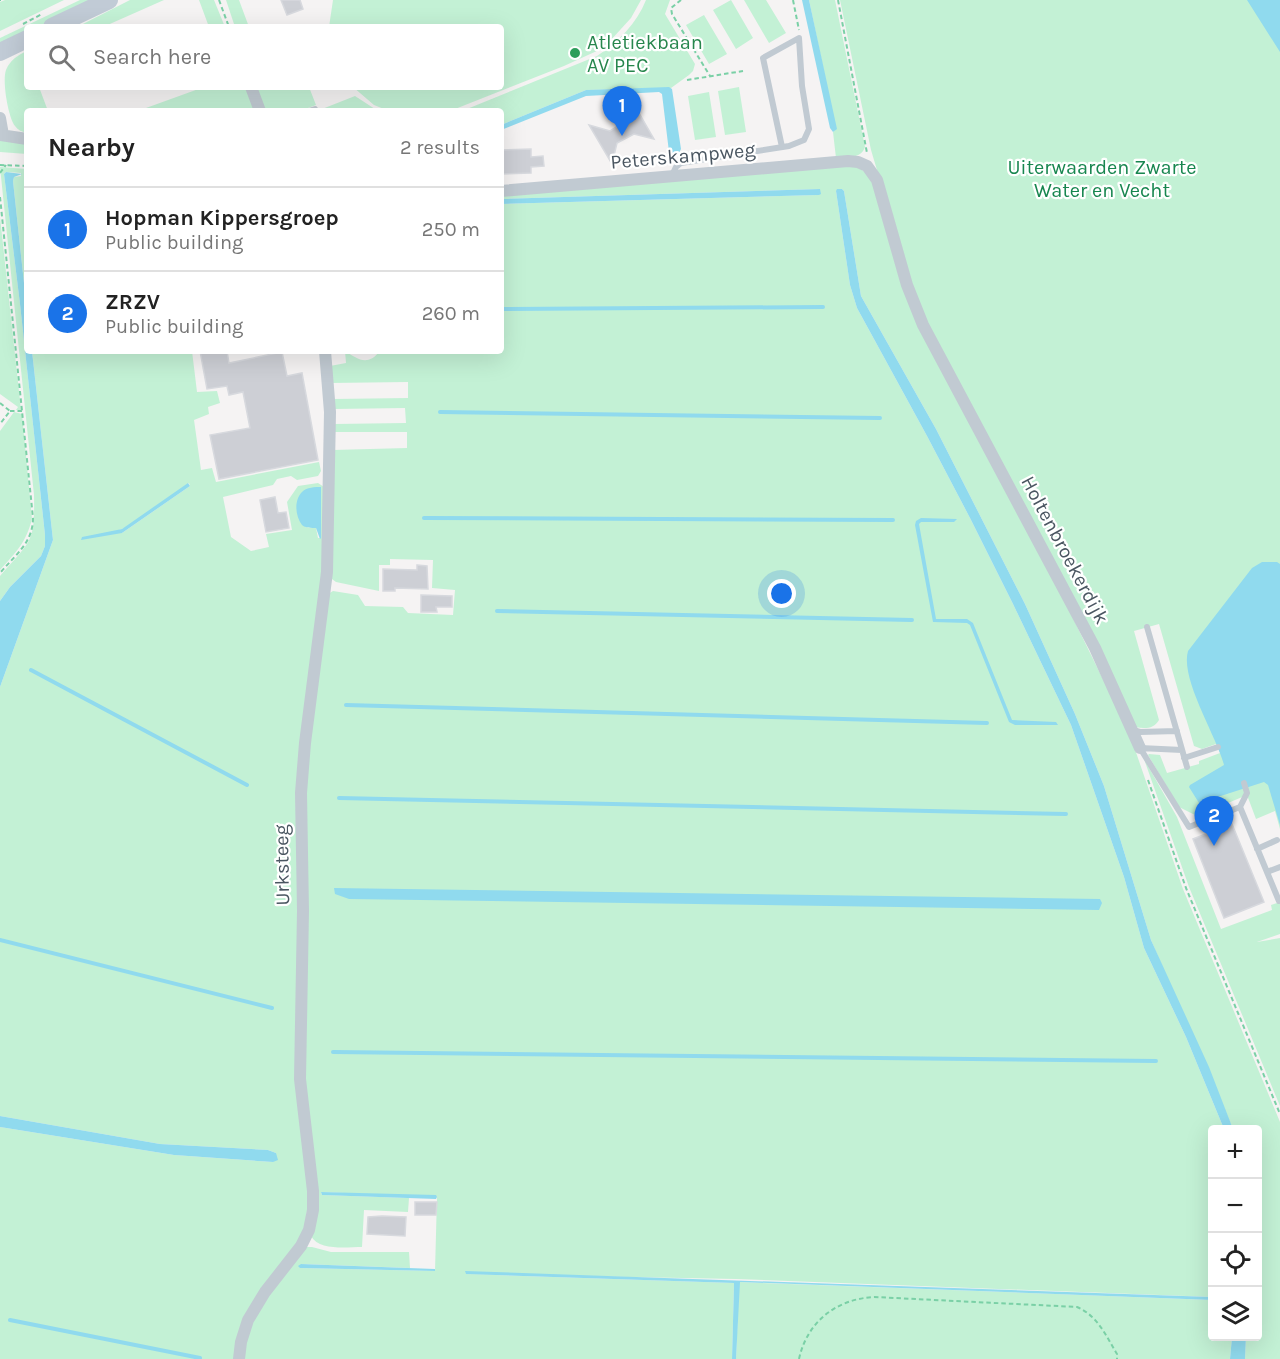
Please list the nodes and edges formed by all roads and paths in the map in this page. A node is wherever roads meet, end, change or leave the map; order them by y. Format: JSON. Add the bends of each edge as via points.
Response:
{"nodes":[{"id":1,"x":109,"y":0,"type":"edge"},
{"id":2,"x":219,"y":0,"type":"edge"},
{"id":3,"x":681,"y":0,"type":"edge"},
{"id":4,"x":793,"y":0,"type":"edge"},
{"id":5,"x":837,"y":0,"type":"edge"},
{"id":6,"x":48,"y":20,"type":"edge"},
{"id":7,"x":228,"y":24,"type":"edge"},
{"id":8,"x":22,"y":33,"type":"edge"},
{"id":9,"x":799,"y":38,"type":"junction"},
{"id":10,"x":0,"y":52,"type":"edge"},
{"id":11,"x":743,"y":70,"type":"dead end"},
{"id":12,"x":710,"y":76,"type":"junction"},
{"id":13,"x":687,"y":80,"type":"dead end"},
{"id":14,"x":252,"y":90,"type":"edge"},
{"id":15,"x":259,"y":108,"type":"edge"},
{"id":16,"x":0,"y":118,"type":"edge"},
{"id":17,"x":2,"y":135,"type":"edge"},
{"id":18,"x":24,"y":139,"type":"edge"},
{"id":19,"x":782,"y":147,"type":"junction"},
{"id":20,"x":0,"y":165,"type":"edge"},
{"id":21,"x":6,"y":165,"type":"junction"},
{"id":22,"x":24,"y":166,"type":"edge"},
{"id":23,"x":867,"y":166,"type":"junction"},
{"id":24,"x":0,"y":173,"type":"edge"},
{"id":25,"x":672,"y":177,"type":"junction"},
{"id":26,"x":504,"y":191,"type":"edge"},
{"id":27,"x":0,"y":197,"type":"edge"},
{"id":28,"x":325,"y":354,"type":"edge"},
{"id":29,"x":0,"y":403,"type":"edge"},
{"id":30,"x":10,"y":411,"type":"junction"},
{"id":31,"x":23,"y":411,"type":"junction"},
{"id":32,"x":0,"y":424,"type":"edge"},
{"id":33,"x":0,"y":573,"type":"edge"},
{"id":34,"x":1147,"y":627,"type":"dead end"},
{"id":35,"x":1132,"y":730,"type":"junction"},
{"id":36,"x":1177,"y":731,"type":"junction"},
{"id":37,"x":1218,"y":747,"type":"dead end"},
{"id":38,"x":1140,"y":748,"type":"junction"},
{"id":39,"x":1182,"y":750,"type":"junction"},
{"id":40,"x":1184,"y":758,"type":"junction"},
{"id":41,"x":1187,"y":767,"type":"dead end"},
{"id":42,"x":1148,"y":780,"type":"dead end"},
{"id":43,"x":1244,"y":783,"type":"dead end"},
{"id":44,"x":1240,"y":807,"type":"junction"},
{"id":45,"x":1277,"y":840,"type":"dead end"},
{"id":46,"x":1257,"y":849,"type":"junction"},
{"id":47,"x":1280,"y":867,"type":"edge"},
{"id":48,"x":1267,"y":872,"type":"junction"},
{"id":49,"x":1279,"y":901,"type":"edge"},
{"id":50,"x":1280,"y":1114,"type":"edge"},
{"id":51,"x":239,"y":1359,"type":"edge"},
{"id":52,"x":799,"y":1359,"type":"edge"},
{"id":53,"x":1118,"y":1359,"type":"edge"}],
"edges":[{"from":1,"to":6,"type":"main road"},
{"from":2,"to":7,"type":"path"},
{"from":3,"to":12,"type":"path","via":[[671,8],[672,14]]},
{"from":4,"to":9,"type":"path"},
{"from":5,"to":23,"type":"path","via":[[868,147]]},
{"from":8,"to":10,"type":"main road"},
{"from":9,"to":19,"type":"lane","via":[[810,129],[800,143]]},
{"from":9,"to":19,"type":"lane","via":[[763,58]]},
{"from":11,"to":12,"type":"path"},
{"from":12,"to":13,"type":"path"},
{"from":14,"to":15,"type":"street"},
{"from":16,"to":17,"type":"street"},
{"from":17,"to":18,"type":"street"},
{"from":19,"to":25,"type":"lane","via":[[681,163]]},
{"from":20,"to":21,"type":"path"},
{"from":21,"to":22,"type":"path"},
{"from":21,"to":24,"type":"path"},
{"from":23,"to":25,"type":"street","name":"Peterskampweg","via":[[839,162]]},
{"from":23,"to":35,"type":"street","name":"Holtenbroekerdijk","via":[[877,180],[907,285],[923,325],[1095,648]]},
{"from":25,"to":26,"type":"street","name":"Peterskampweg"},
{"from":27,"to":31,"type":"path"},
{"from":28,"to":51,"type":"street","name":"Urksteeg","via":[[330,412],[327,563],[301,793],[300,1079],[313,1210],[301,1246],[248,1320]]},
{"from":29,"to":30,"type":"path"},
{"from":30,"to":31,"type":"path"},
{"from":30,"to":32,"type":"path"},
{"from":31,"to":33,"type":"path","via":[[33,526],[26,543]]},
{"from":34,"to":36,"type":"lane"},
{"from":35,"to":36,"type":"lane"},
{"from":35,"to":38,"type":"street","name":"Holtenbroekerdijk"},
{"from":36,"to":39,"type":"lane"},
{"from":37,"to":40,"type":"lane"},
{"from":38,"to":39,"type":"lane"},
{"from":38,"to":44,"type":"lane","via":[[1189,827]]},
{"from":39,"to":40,"type":"lane"},
{"from":40,"to":41,"type":"lane"},
{"from":42,"to":50,"type":"path","via":[[1186,888]]},
{"from":43,"to":44,"type":"lane","via":[[1247,793]]},
{"from":44,"to":46,"type":"lane"},
{"from":45,"to":46,"type":"lane"},
{"from":46,"to":48,"type":"lane"},
{"from":47,"to":48,"type":"lane"},
{"from":48,"to":49,"type":"lane"},
{"from":52,"to":53,"type":"path","via":[[806,1339],[828,1311],[855,1299],[874,1297],[1077,1307],[1096,1319]]}]}
